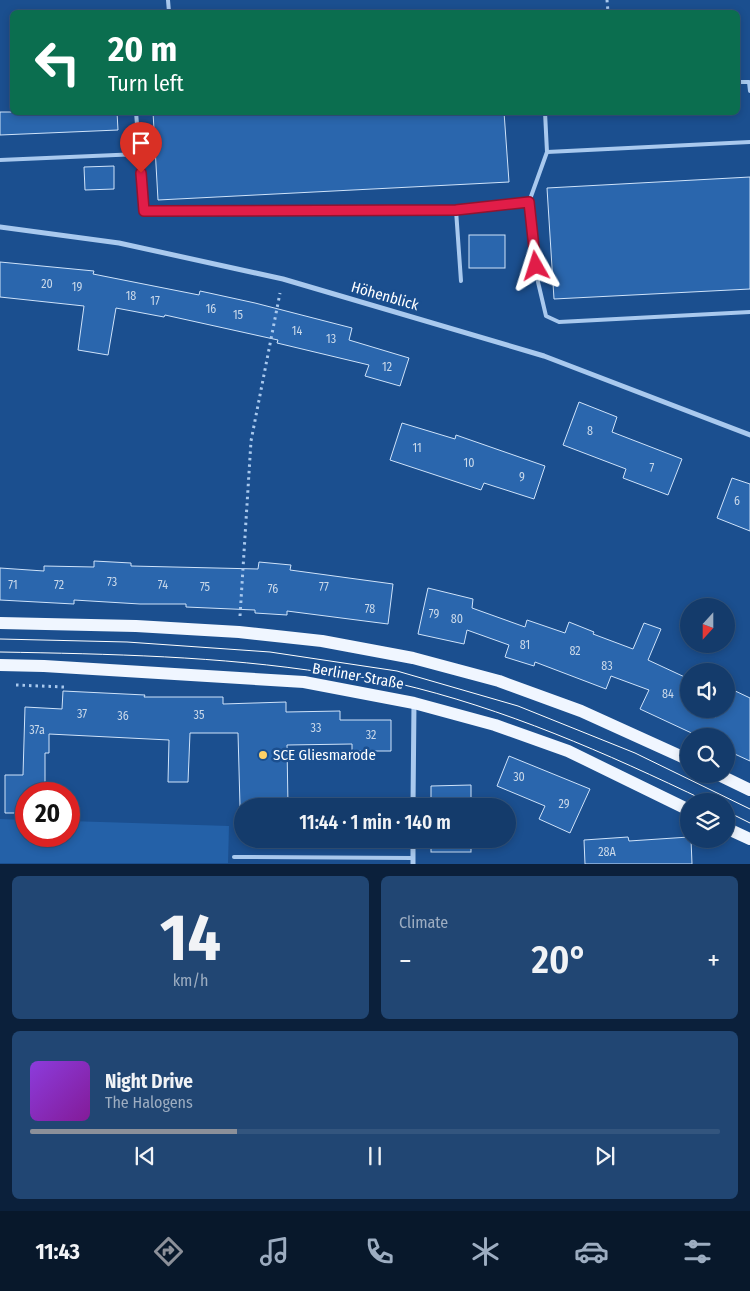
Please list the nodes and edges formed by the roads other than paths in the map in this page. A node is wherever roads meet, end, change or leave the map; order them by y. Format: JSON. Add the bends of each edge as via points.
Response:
{"nodes":[{"id":1,"x":740,"y":82,"type":"edge"},
{"id":2,"x":750,"y":91,"type":"edge"},
{"id":3,"x":136,"y":115,"type":"edge"},
{"id":4,"x":545,"y":115,"type":"edge"},
{"id":5,"x":750,"y":142,"type":"edge"},
{"id":6,"x":547,"y":152,"type":"junction"},
{"id":7,"x":139,"y":154,"type":"junction"},
{"id":8,"x":0,"y":160,"type":"edge"},
{"id":9,"x":529,"y":202,"type":"junction"},
{"id":10,"x":456,"y":210,"type":"junction"},
{"id":11,"x":0,"y":227,"type":"edge"},
{"id":12,"x":460,"y":281,"type":"dead end"},
{"id":13,"x":750,"y":312,"type":"edge"},
{"id":14,"x":750,"y":435,"type":"edge"},
{"id":15,"x":0,"y":623,"type":"edge"},
{"id":16,"x":0,"y":665,"type":"edge"},
{"id":17,"x":414,"y":703,"type":"junction"},
{"id":18,"x":680,"y":756,"type":"edge"},
{"id":19,"x":735,"y":783,"type":"edge"},
{"id":20,"x":750,"y":790,"type":"edge"},
{"id":21,"x":414,"y":798,"type":"edge"},
{"id":22,"x":680,"y":806,"type":"edge"},
{"id":23,"x":735,"y":832,"type":"edge"},
{"id":24,"x":750,"y":839,"type":"edge"},
{"id":25,"x":234,"y":857,"type":"dead end"},
{"id":26,"x":413,"y":860,"type":"edge"}],
"edges":[{"from":1,"to":2,"type":"lane","via":[[749,82]]},
{"from":3,"to":7,"type":"lane"},
{"from":4,"to":6,"type":"lane"},
{"from":5,"to":6,"type":"lane"},
{"from":6,"to":9,"type":"lane"},
{"from":7,"to":8,"type":"lane"},
{"from":7,"to":10,"type":"lane","via":[[144,211]]},
{"from":9,"to":10,"type":"lane"},
{"from":9,"to":13,"type":"lane","via":[[538,282],[546,316],[559,322]]},
{"from":10,"to":12,"type":"lane"},
{"from":11,"to":14,"type":"street","name":"Höhenblick","via":[[119,243],[283,279],[544,356]]},
{"from":15,"to":18,"type":"main road","name":"Berliner Straße","via":[[239,632],[322,641],[413,658],[499,681],[581,712]]},
{"from":16,"to":17,"type":"main road","name":"Berliner Straße","via":[[304,682]]},
{"from":17,"to":21,"type":"street"},
{"from":17,"to":22,"type":"main road","name":"Berliner Straße","via":[[495,725],[568,751]]},
{"from":19,"to":20,"type":"main road"},
{"from":23,"to":24,"type":"main road"},
{"from":25,"to":26,"type":"lane"}]}
